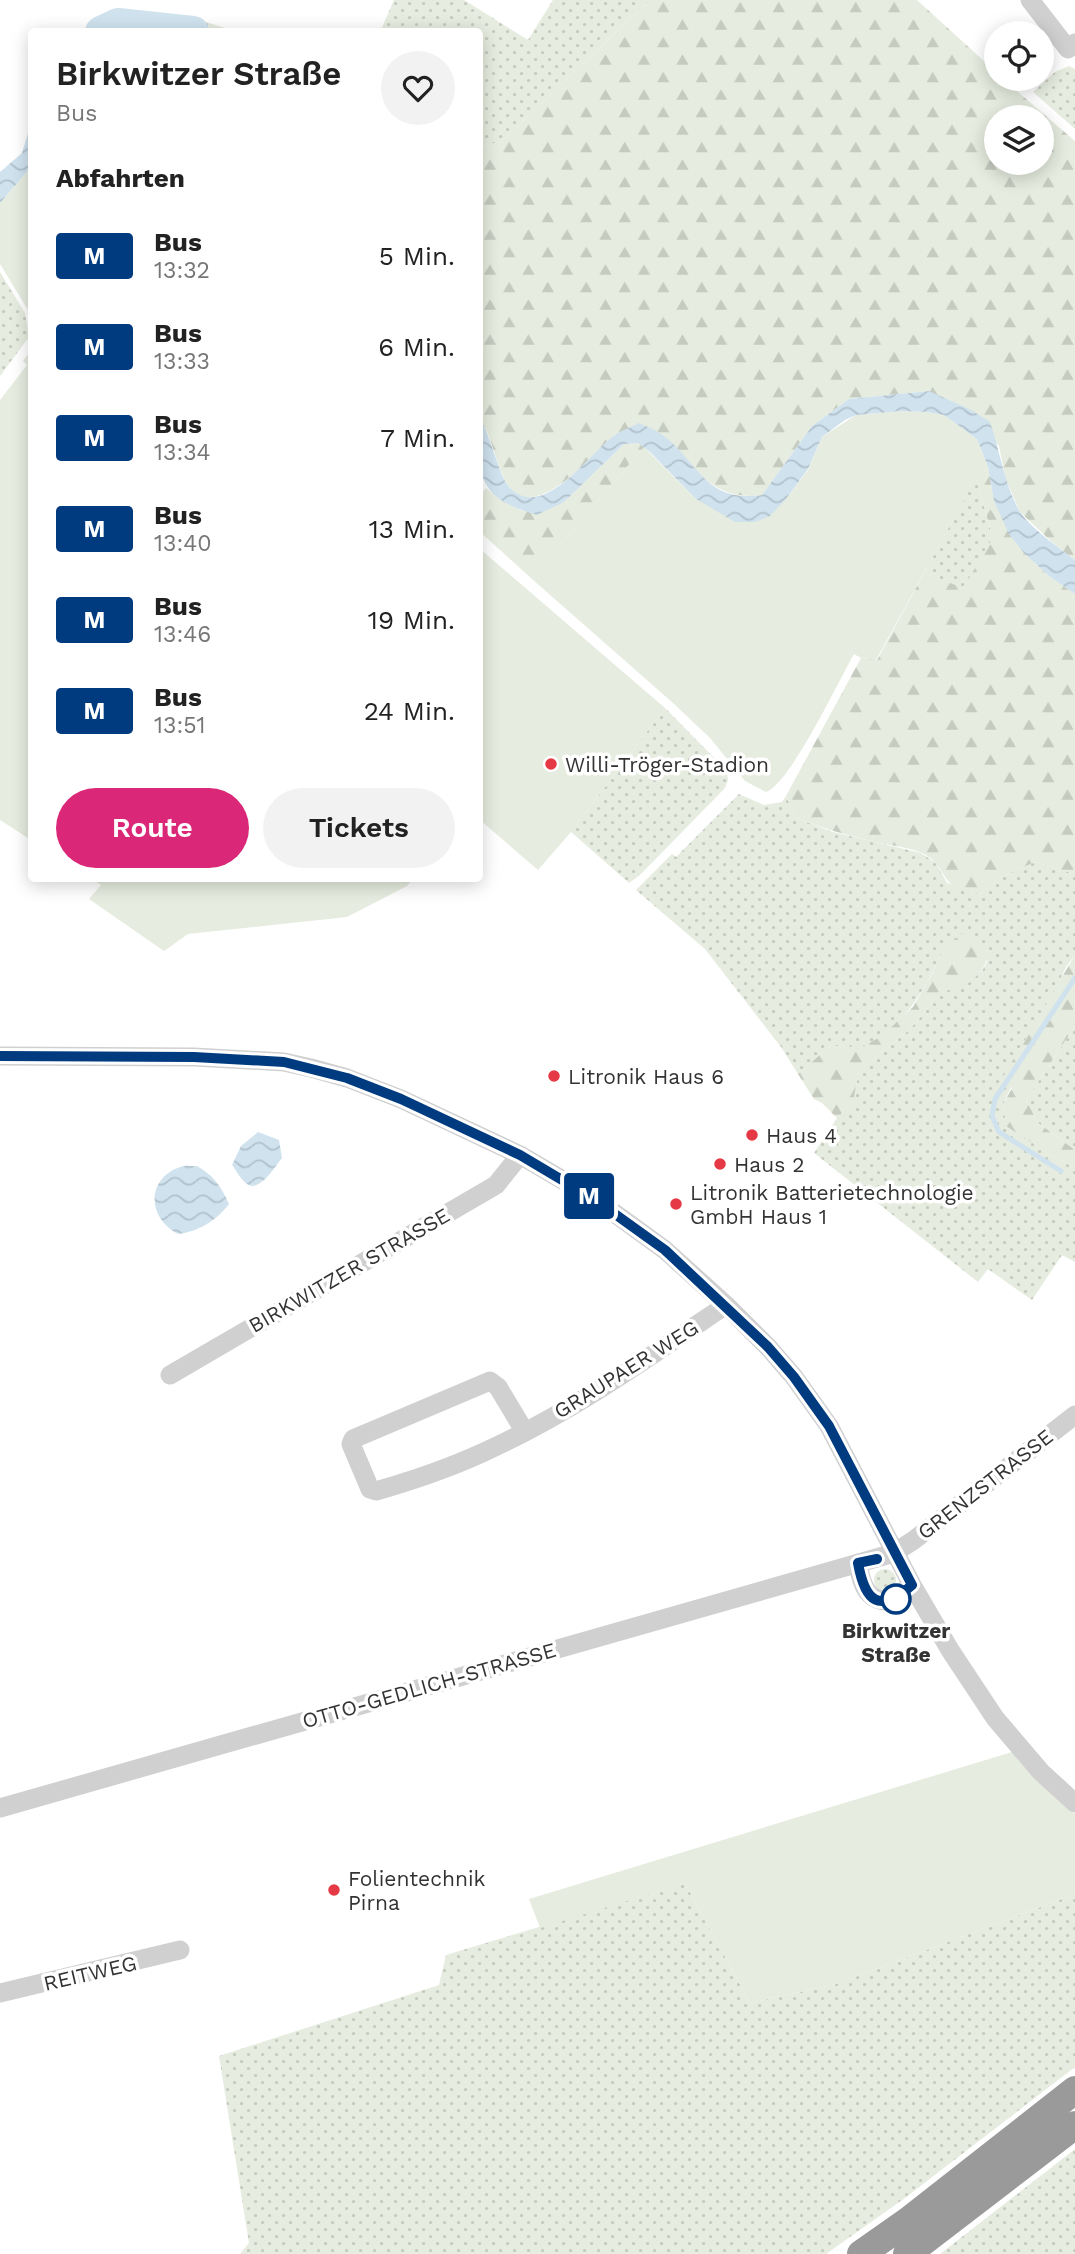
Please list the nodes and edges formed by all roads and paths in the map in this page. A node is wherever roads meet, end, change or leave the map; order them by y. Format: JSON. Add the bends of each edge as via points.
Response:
{"nodes":[{"id":1,"x":1030,"y":0,"type":"edge"},
{"id":2,"x":1075,"y":43,"type":"edge"},
{"id":3,"x":0,"y":1056,"type":"edge"},
{"id":4,"x":520,"y":1155,"type":"junction"},
{"id":5,"x":726,"y":1305,"type":"junction"},
{"id":6,"x":170,"y":1375,"type":"dead end"},
{"id":7,"x":1075,"y":1415,"type":"edge"},
{"id":8,"x":525,"y":1432,"type":"junction"},
{"id":9,"x":894,"y":1553,"type":"junction"},
{"id":10,"x":858,"y":1563,"type":"junction"},
{"id":11,"x":912,"y":1585,"type":"junction"},
{"id":12,"x":1075,"y":1803,"type":"edge"},
{"id":13,"x":0,"y":1808,"type":"edge"},
{"id":14,"x":180,"y":1950,"type":"dead end"},
{"id":15,"x":0,"y":1993,"type":"edge"},
{"id":16,"x":1075,"y":2090,"type":"edge"},
{"id":17,"x":1075,"y":2126,"type":"edge"},
{"id":18,"x":861,"y":2254,"type":"edge"},
{"id":19,"x":907,"y":2254,"type":"edge"}],
"edges":[{"from":1,"to":2,"type":"street","via":[[1068,49]]},
{"from":3,"to":4,"type":"street","via":[[284,1062],[347,1078],[401,1099]]},
{"from":4,"to":5,"type":"street","via":[[594,1199],[665,1250]]},
{"from":4,"to":6,"type":"street","name":"BIRKWITZER STRASSE","via":[[496,1185]]},
{"from":5,"to":8,"type":"street","name":"GRAUPAER WEG"},
{"from":5,"to":9,"type":"street","via":[[768,1347],[823,1418]]},
{"from":7,"to":9,"type":"street","name":"GRENZSTRASSE"},
{"from":8,"to":8,"type":"street","name":"GRAUPAER WEG","via":[[481,1454],[376,1491],[370,1489],[351,1444],[353,1439],[490,1381]]},
{"from":9,"to":10,"type":"street","name":"OTTO-GEDLICH-STRASSE"},
{"from":9,"to":11,"type":"street"},
{"from":10,"to":11,"type":"street","via":[[862,1584],[875,1599],[891,1601]]},
{"from":10,"to":13,"type":"street","name":"OTTO-GEDLICH-STRASSE"},
{"from":11,"to":12,"type":"street","via":[[995,1718],[1041,1772]]},
{"from":14,"to":15,"type":"street","name":"REITWEG"},
{"from":16,"to":18,"type":"highway"},
{"from":17,"to":19,"type":"highway"}]}
